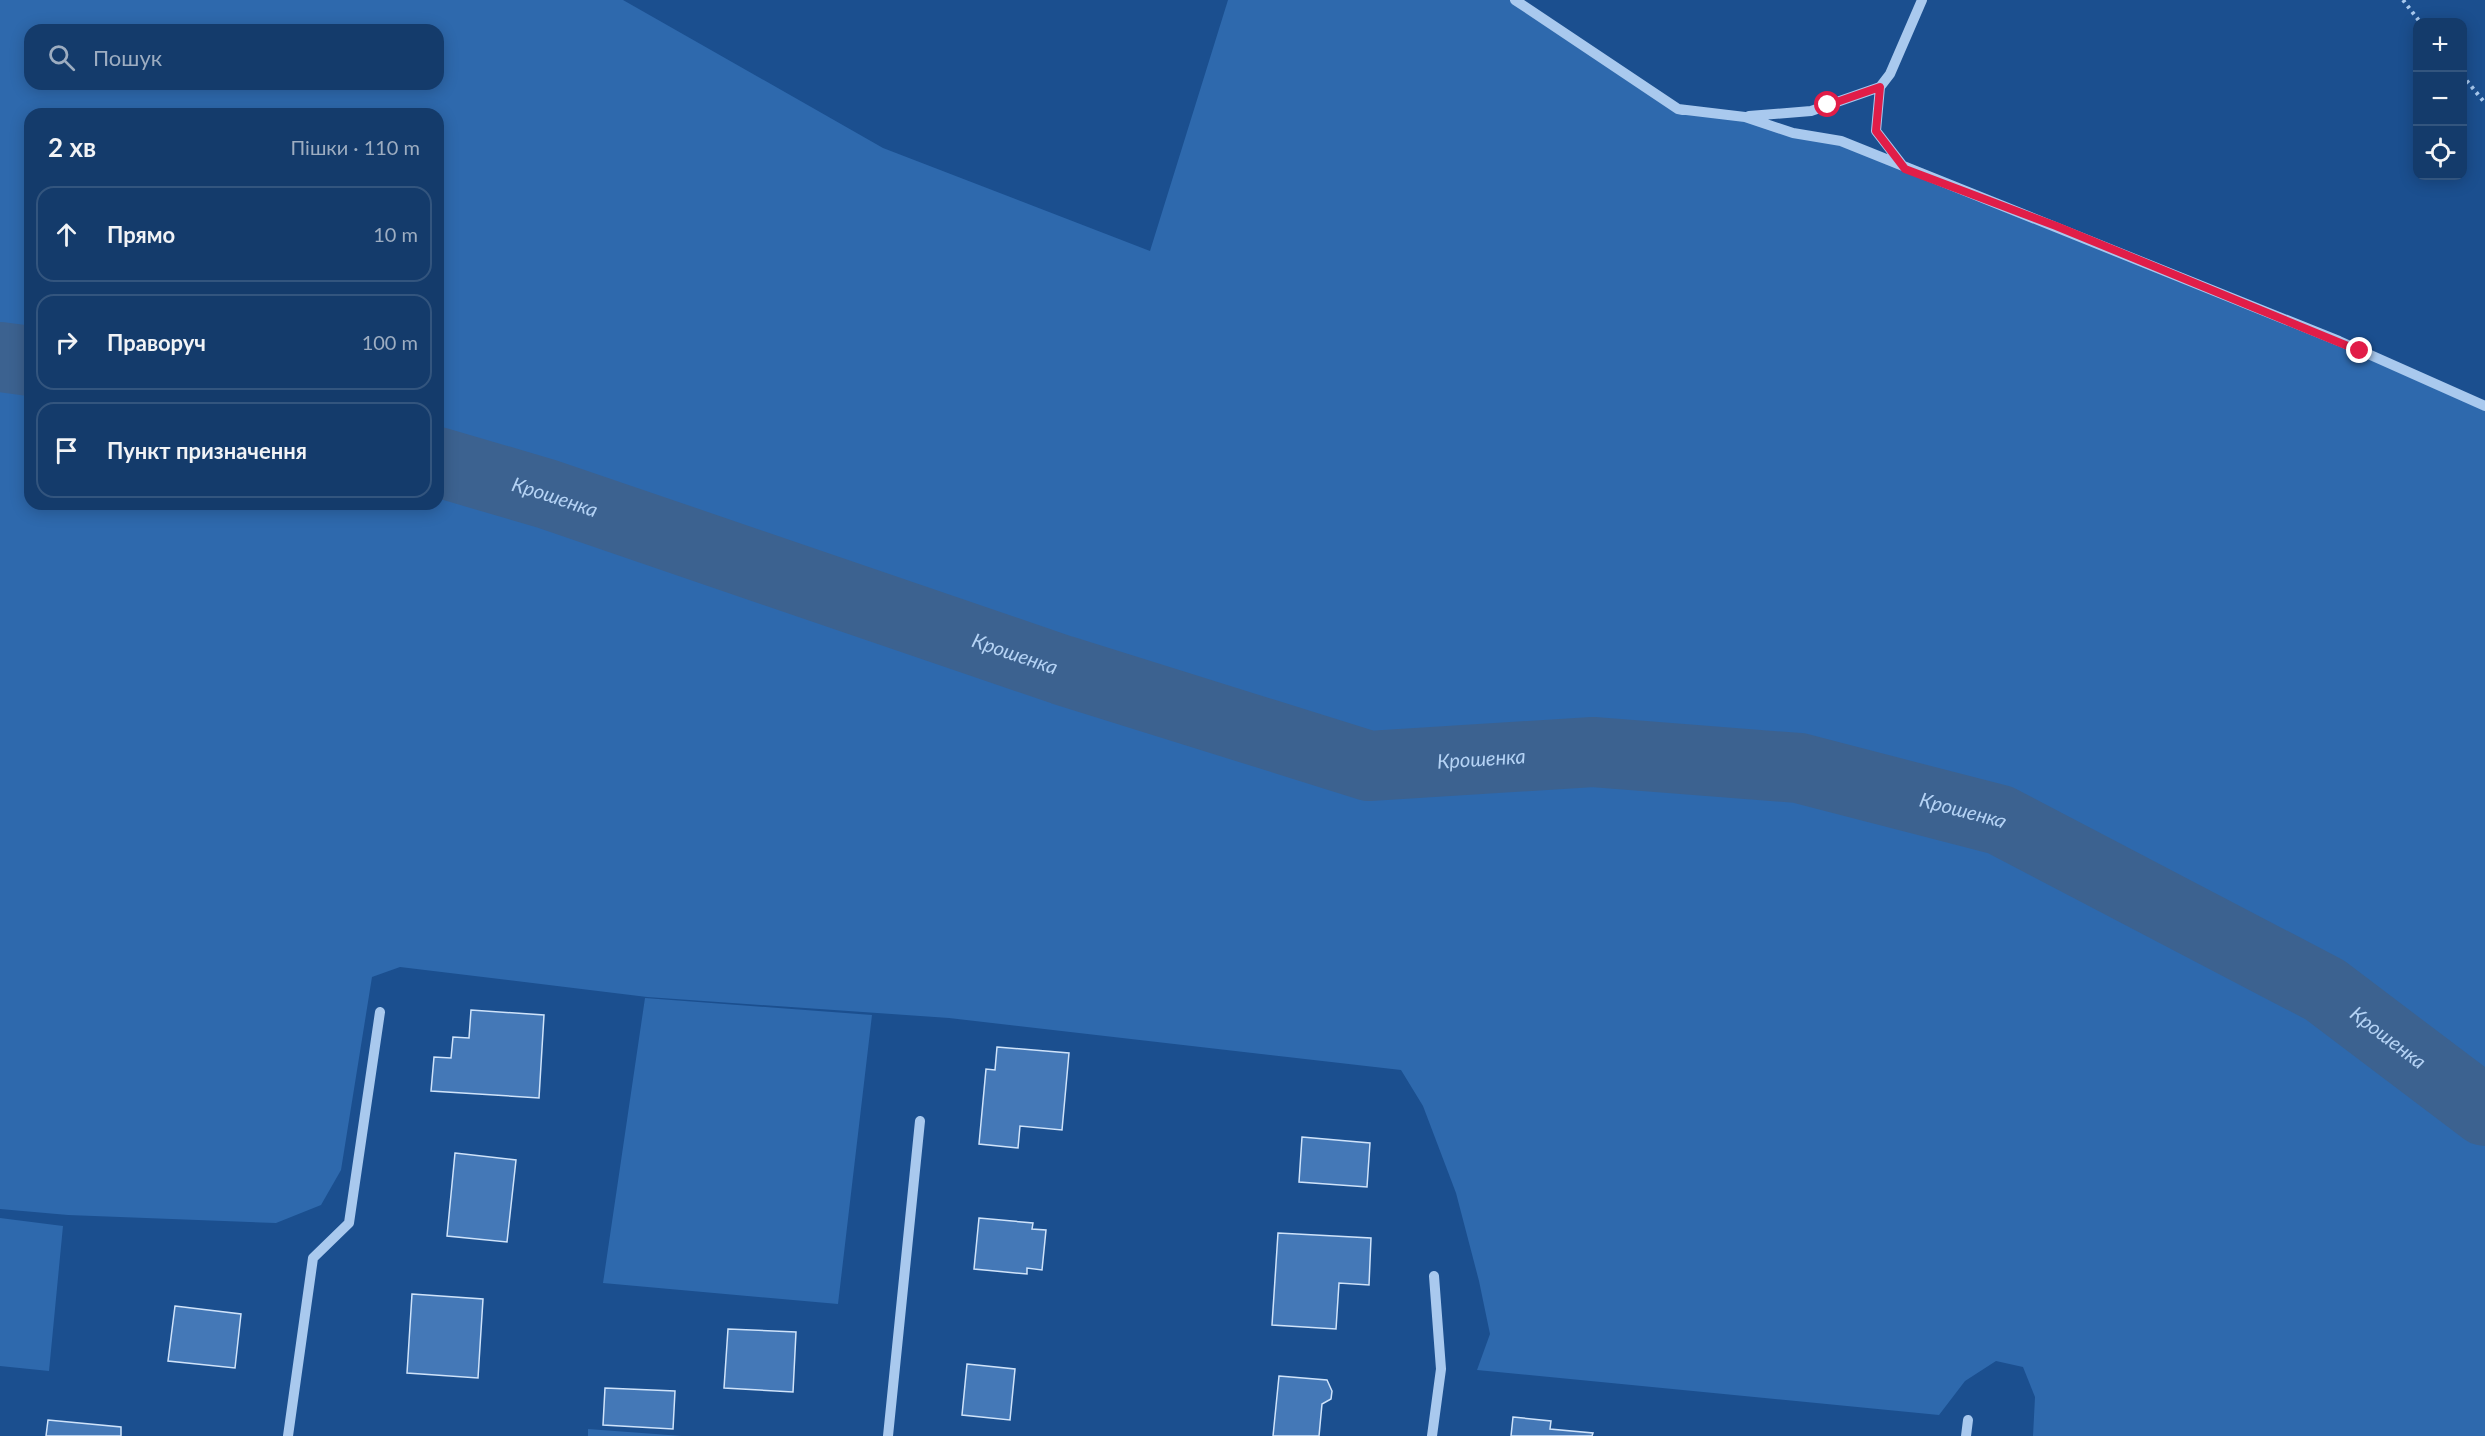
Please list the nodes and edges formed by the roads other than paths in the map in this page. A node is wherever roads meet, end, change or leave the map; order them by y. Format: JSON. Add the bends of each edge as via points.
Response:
{"nodes":[{"id":1,"x":1515,"y":0,"type":"edge"},
{"id":2,"x":1922,"y":0,"type":"edge"},
{"id":3,"x":1880,"y":87,"type":"junction"},
{"id":4,"x":1745,"y":117,"type":"junction"},
{"id":5,"x":1905,"y":169,"type":"junction"},
{"id":6,"x":2485,"y":406,"type":"edge"},
{"id":7,"x":380,"y":1012,"type":"dead end"},
{"id":8,"x":921,"y":1120,"type":"dead end"},
{"id":9,"x":1434,"y":1276,"type":"dead end"},
{"id":10,"x":1968,"y":1420,"type":"dead end"},
{"id":11,"x":288,"y":1436,"type":"edge"},
{"id":12,"x":888,"y":1436,"type":"edge"},
{"id":13,"x":1432,"y":1436,"type":"edge"},
{"id":14,"x":1966,"y":1436,"type":"edge"}],
"edges":[{"from":1,"to":4,"type":"street","via":[[1678,109]]},
{"from":2,"to":3,"type":"street","via":[[1890,74]]},
{"from":3,"to":4,"type":"street","via":[[1811,111]]},
{"from":3,"to":5,"type":"street","via":[[1876,131]]},
{"from":4,"to":5,"type":"street","via":[[1792,133],[1841,141]]},
{"from":5,"to":6,"type":"street","via":[[2338,341]]},
{"from":7,"to":11,"type":"street","via":[[349,1223],[313,1258]]},
{"from":8,"to":12,"type":"street"},
{"from":9,"to":13,"type":"street","via":[[1441,1369]]},
{"from":10,"to":14,"type":"street"}]}
